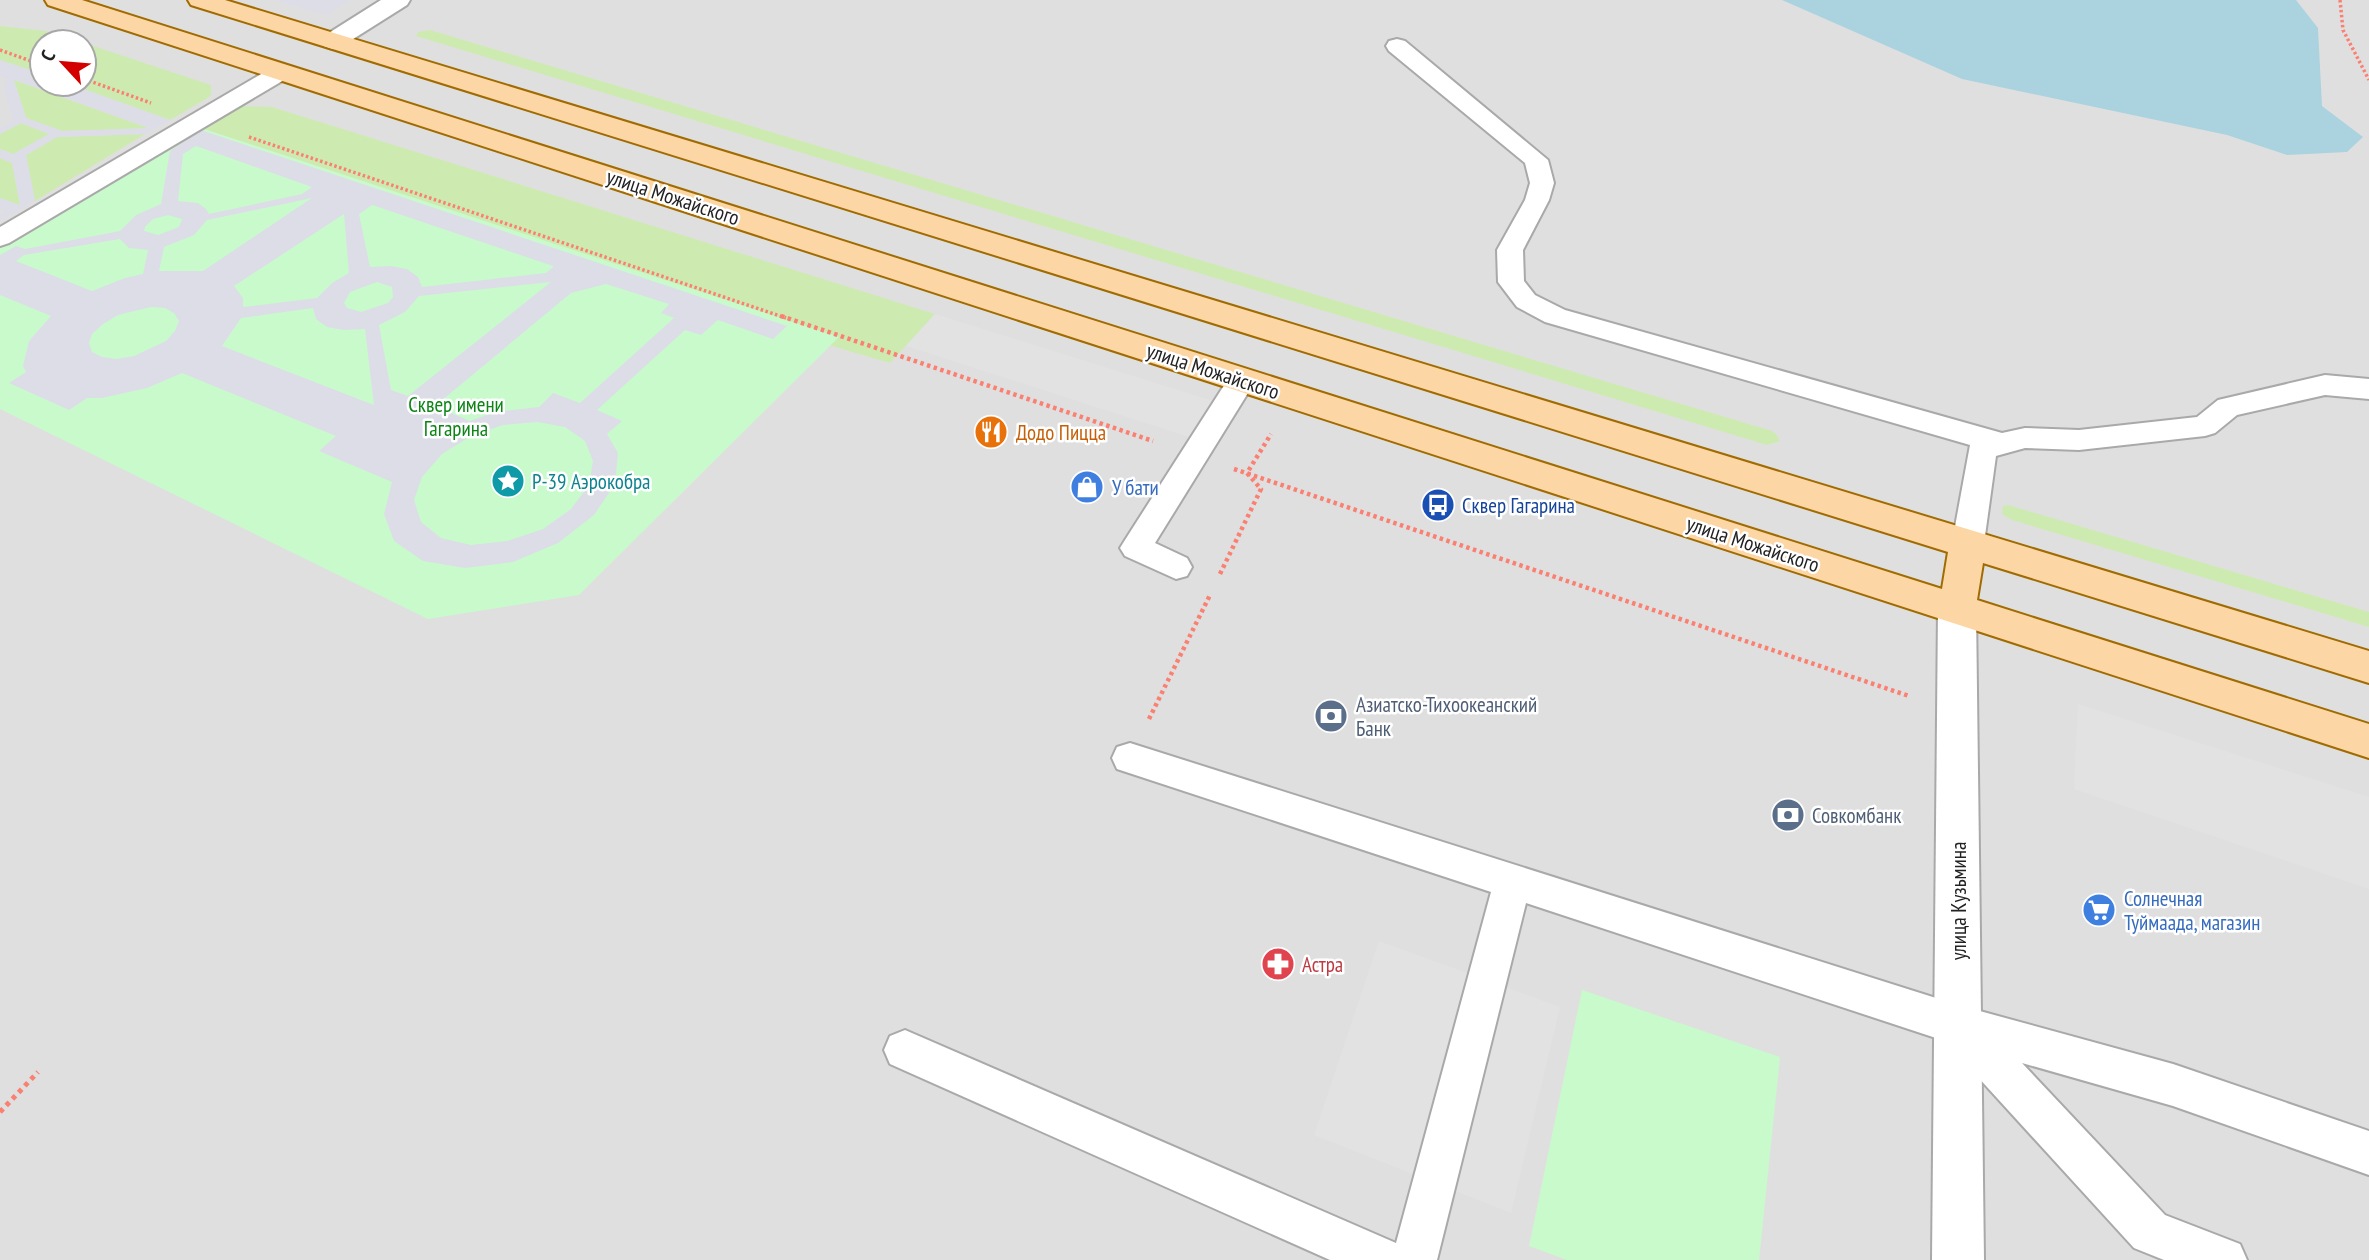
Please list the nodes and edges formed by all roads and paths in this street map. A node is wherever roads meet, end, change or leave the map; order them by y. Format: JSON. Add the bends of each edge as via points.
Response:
{"nodes":[{"id":1,"x":57,"y":0,"type":"edge"},
{"id":2,"x":200,"y":0,"type":"edge"},
{"id":3,"x":398,"y":0,"type":"edge"},
{"id":4,"x":2340,"y":0,"type":"edge"},
{"id":5,"x":333,"y":41,"type":"junction"},
{"id":6,"x":1397,"y":46,"type":"dead end"},
{"id":7,"x":0,"y":50,"type":"edge"},
{"id":8,"x":28,"y":60,"type":"edge"},
{"id":9,"x":281,"y":72,"type":"junction"},
{"id":10,"x":2369,"y":80,"type":"edge"},
{"id":11,"x":98,"y":84,"type":"edge"},
{"id":12,"x":199,"y":120,"type":"junction"},
{"id":13,"x":0,"y":238,"type":"edge"},
{"id":14,"x":1242,"y":380,"type":"junction"},
{"id":15,"x":2369,"y":389,"type":"edge"},
{"id":16,"x":1273,"y":432,"type":"dead end"},
{"id":17,"x":2003,"y":444,"type":"junction"},
{"id":18,"x":1195,"y":455,"type":"junction"},
{"id":19,"x":1247,"y":473,"type":"junction"},
{"id":20,"x":1968,"y":543,"type":"junction"},
{"id":21,"x":1176,"y":567,"type":"dead end"},
{"id":22,"x":1220,"y":575,"type":"dead end"},
{"id":23,"x":1214,"y":587,"type":"dead end"},
{"id":24,"x":1957,"y":609,"type":"junction"},
{"id":25,"x":2369,"y":667,"type":"edge"},
{"id":26,"x":1956,"y":712,"type":"junction"},
{"id":27,"x":2369,"y":741,"type":"edge"},
{"id":28,"x":1130,"y":758,"type":"joint"},
{"id":29,"x":1513,"y":880,"type":"junction"},
{"id":30,"x":1958,"y":1026,"type":"junction"},
{"id":31,"x":905,"y":1050,"type":"dead end"},
{"id":32,"x":38,"y":1072,"type":"dead end"},
{"id":33,"x":0,"y":1112,"type":"edge"},
{"id":34,"x":2369,"y":1153,"type":"edge"},
{"id":35,"x":1382,"y":1260,"type":"edge"},
{"id":36,"x":1414,"y":1260,"type":"edge"},
{"id":37,"x":1958,"y":1260,"type":"edge"},
{"id":38,"x":2224,"y":1260,"type":"edge"}],
"edges":[{"from":1,"to":9,"type":"main road","name":"улица Можайского"},
{"from":2,"to":5,"type":"main road"},
{"from":3,"to":5,"type":"street"},
{"from":4,"to":10,"type":"path","via":[[2343,30]]},
{"from":5,"to":9,"type":"main road"},
{"from":5,"to":20,"type":"main road"},
{"from":6,"to":17,"type":"lane","via":[[1536,160],[1542,183],[1510,250],[1511,282],[1526,302],[1555,316]]},
{"from":7,"to":8,"type":"path"},
{"from":9,"to":12,"type":"lane"},
{"from":9,"to":14,"type":"main road","name":"улица Можайского"},
{"from":11,"to":12,"type":"path"},
{"from":12,"to":13,"type":"lane"},
{"from":12,"to":18,"type":"path"},
{"from":14,"to":18,"type":"lane"},
{"from":14,"to":24,"type":"main road","name":"улица Можайского"},
{"from":15,"to":17,"type":"lane","via":[[2325,385],[2252,401],[2228,407],[2205,426],[2079,440],[2025,438]]},
{"from":16,"to":19,"type":"path"},
{"from":17,"to":20,"type":"lane","via":[[1982,449]]},
{"from":18,"to":19,"type":"path"},
{"from":18,"to":21,"type":"lane","via":[[1136,548]]},
{"from":19,"to":22,"type":"path","via":[[1261,489]]},
{"from":19,"to":26,"type":"path"},
{"from":20,"to":24,"type":"main road","name":"улица Кузьмина"},
{"from":20,"to":25,"type":"main road"},
{"from":23,"to":28,"type":"path"},
{"from":24,"to":26,"type":"street","name":"улица Кузьмина"},
{"from":24,"to":27,"type":"main road","name":"улица Можайского"},
{"from":26,"to":30,"type":"street","name":"улица Кузьмина"},
{"from":28,"to":29,"type":"lane"},
{"from":29,"to":30,"type":"lane"},
{"from":29,"to":36,"type":"lane"},
{"from":30,"to":34,"type":"lane","via":[[2173,1085]]},
{"from":30,"to":37,"type":"street","name":"улица Кузьмина"},
{"from":30,"to":38,"type":"lane","via":[[2150,1232]]},
{"from":31,"to":35,"type":"lane"},
{"from":32,"to":33,"type":"path"}]}
